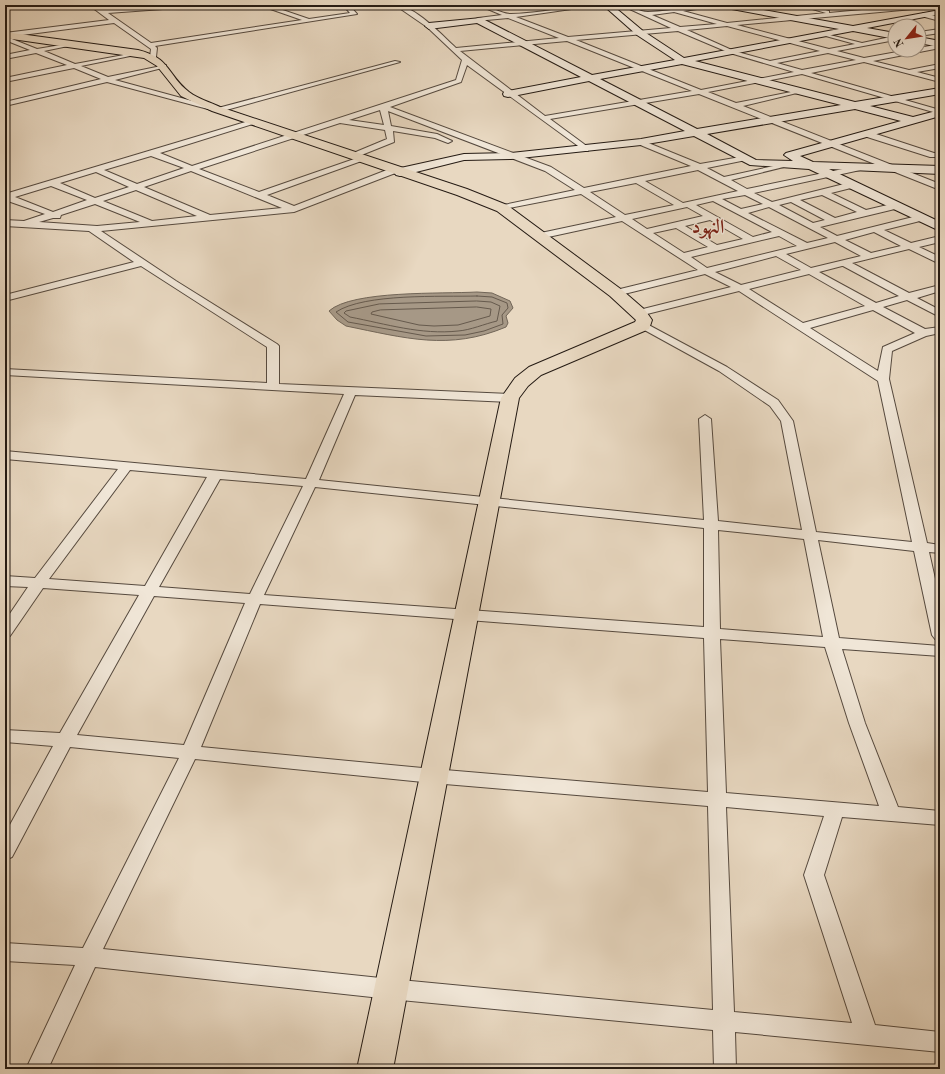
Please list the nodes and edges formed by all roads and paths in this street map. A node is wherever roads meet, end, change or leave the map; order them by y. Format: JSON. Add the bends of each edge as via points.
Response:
{"nodes":[{"id":1,"x":30,"y":5,"type":"edge"},
{"id":2,"x":92,"y":5,"type":"edge"},
{"id":3,"x":190,"y":5,"type":"edge"},
{"id":4,"x":262,"y":5,"type":"edge"},
{"id":5,"x":346,"y":5,"type":"edge"},
{"id":6,"x":398,"y":5,"type":"edge"},
{"id":7,"x":485,"y":5,"type":"edge"},
{"id":8,"x":596,"y":5,"type":"edge"},
{"id":9,"x":607,"y":5,"type":"edge"},
{"id":10,"x":624,"y":5,"type":"edge"},
{"id":11,"x":722,"y":5,"type":"edge"},
{"id":12,"x":759,"y":5,"type":"edge"},
{"id":13,"x":802,"y":5,"type":"edge"},
{"id":14,"x":858,"y":5,"type":"edge"},
{"id":15,"x":935,"y":5,"type":"edge"},
{"id":16,"x":5,"y":8,"type":"edge"},
{"id":17,"x":737,"y":8,"type":"junction"},
{"id":18,"x":878,"y":10,"type":"junction"},
{"id":19,"x":675,"y":11,"type":"junction"},
{"id":20,"x":102,"y":12,"type":"junction"},
{"id":21,"x":940,"y":12,"type":"edge"},
{"id":22,"x":645,"y":14,"type":"junction"},
{"id":23,"x":836,"y":14,"type":"junction"},
{"id":24,"x":923,"y":15,"type":"junction"},
{"id":25,"x":507,"y":16,"type":"junction"},
{"id":26,"x":796,"y":18,"type":"junction"},
{"id":27,"x":908,"y":18,"type":"joint"},
{"id":28,"x":940,"y":19,"type":"edge"},
{"id":29,"x":478,"y":20,"type":"junction"},
{"id":30,"x":114,"y":21,"type":"junction"},
{"id":31,"x":309,"y":21,"type":"junction"},
{"id":32,"x":887,"y":22,"type":"edge"},
{"id":33,"x":728,"y":24,"type":"junction"},
{"id":34,"x":429,"y":26,"type":"junction"},
{"id":35,"x":856,"y":28,"type":"junction"},
{"id":36,"x":680,"y":29,"type":"junction"},
{"id":37,"x":940,"y":31,"type":"edge"},
{"id":38,"x":930,"y":32,"type":"junction"},
{"id":39,"x":640,"y":33,"type":"junction"},
{"id":40,"x":927,"y":33,"type":"edge"},
{"id":41,"x":824,"y":34,"type":"junction"},
{"id":42,"x":940,"y":34,"type":"edge"},
{"id":43,"x":887,"y":35,"type":"edge"},
{"id":44,"x":5,"y":36,"type":"edge"},
{"id":45,"x":75,"y":37,"type":"junction"},
{"id":46,"x":887,"y":39,"type":"edge"},
{"id":47,"x":568,"y":40,"type":"junction"},
{"id":48,"x":790,"y":41,"type":"junction"},
{"id":49,"x":927,"y":42,"type":"edge"},
{"id":50,"x":526,"y":44,"type":"junction"},
{"id":51,"x":864,"y":44,"type":"junction"},
{"id":52,"x":940,"y":45,"type":"edge"},
{"id":53,"x":927,"y":48,"type":"edge"},
{"id":54,"x":39,"y":50,"type":"junction"},
{"id":55,"x":454,"y":50,"type":"junction"},
{"id":56,"x":828,"y":51,"type":"junction"},
{"id":57,"x":732,"y":52,"type":"junction"},
{"id":58,"x":151,"y":55,"type":"junction"},
{"id":59,"x":887,"y":56,"type":"edge"},
{"id":60,"x":5,"y":57,"type":"edge"},
{"id":61,"x":465,"y":60,"type":"junction"},
{"id":62,"x":865,"y":60,"type":"junction"},
{"id":63,"x":684,"y":61,"type":"junction"},
{"id":64,"x":397,"y":62,"type":"dead end"},
{"id":65,"x":769,"y":62,"type":"junction"},
{"id":66,"x":74,"y":66,"type":"junction"},
{"id":67,"x":940,"y":66,"type":"edge"},
{"id":68,"x":644,"y":69,"type":"junction"},
{"id":69,"x":802,"y":72,"type":"junction"},
{"id":70,"x":908,"y":72,"type":"junction"},
{"id":71,"x":592,"y":79,"type":"junction"},
{"id":72,"x":5,"y":80,"type":"edge"},
{"id":73,"x":109,"y":80,"type":"junction"},
{"id":74,"x":756,"y":80,"type":"junction"},
{"id":75,"x":940,"y":80,"type":"edge"},
{"id":76,"x":799,"y":91,"type":"junction"},
{"id":77,"x":940,"y":91,"type":"edge"},
{"id":78,"x":698,"y":92,"type":"junction"},
{"id":79,"x":508,"y":94,"type":"junction"},
{"id":80,"x":894,"y":99,"type":"junction"},
{"id":81,"x":637,"y":102,"type":"junction"},
{"id":82,"x":5,"y":104,"type":"edge"},
{"id":83,"x":734,"y":106,"type":"junction"},
{"id":84,"x":856,"y":106,"type":"junction"},
{"id":85,"x":383,"y":107,"type":"junction"},
{"id":86,"x":218,"y":110,"type":"junction"},
{"id":87,"x":940,"y":113,"type":"edge"},
{"id":88,"x":545,"y":118,"type":"junction"},
{"id":89,"x":768,"y":120,"type":"junction"},
{"id":90,"x":338,"y":121,"type":"junction"},
{"id":91,"x":915,"y":121,"type":"junction"},
{"id":92,"x":255,"y":122,"type":"junction"},
{"id":93,"x":388,"y":128,"type":"junction"},
{"id":94,"x":695,"y":132,"type":"junction"},
{"id":95,"x":867,"y":134,"type":"junction"},
{"id":96,"x":292,"y":135,"type":"junction"},
{"id":97,"x":641,"y":142,"type":"junction"},
{"id":98,"x":829,"y":144,"type":"junction"},
{"id":99,"x":585,"y":149,"type":"junction"},
{"id":100,"x":152,"y":153,"type":"junction"},
{"id":101,"x":940,"y":155,"type":"edge"},
{"id":102,"x":490,"y":156,"type":"junction"},
{"id":103,"x":511,"y":156,"type":"junction"},
{"id":104,"x":358,"y":158,"type":"junction"},
{"id":105,"x":743,"y":158,"type":"junction"},
{"id":106,"x":792,"y":164,"type":"junction"},
{"id":107,"x":808,"y":165,"type":"junction"},
{"id":108,"x":862,"y":167,"type":"junction"},
{"id":109,"x":699,"y":168,"type":"junction"},
{"id":110,"x":887,"y":168,"type":"junction"},
{"id":111,"x":192,"y":169,"type":"junction"},
{"id":112,"x":97,"y":170,"type":"junction"},
{"id":113,"x":940,"y":170,"type":"edge"},
{"id":114,"x":397,"y":171,"type":"junction"},
{"id":115,"x":762,"y":171,"type":"junction"},
{"id":116,"x":827,"y":174,"type":"junction"},
{"id":117,"x":638,"y":180,"type":"junction"},
{"id":118,"x":722,"y":180,"type":"junction"},
{"id":119,"x":52,"y":183,"type":"junction"},
{"id":120,"x":786,"y":183,"type":"junction"},
{"id":121,"x":775,"y":185,"type":"junction"},
{"id":122,"x":852,"y":185,"type":"junction"},
{"id":123,"x":137,"y":187,"type":"junction"},
{"id":124,"x":940,"y":187,"type":"edge"},
{"id":125,"x":581,"y":192,"type":"junction"},
{"id":126,"x":744,"y":192,"type":"junction"},
{"id":127,"x":823,"y":192,"type":"junction"},
{"id":128,"x":259,"y":195,"type":"junction"},
{"id":129,"x":6,"y":197,"type":"edge"},
{"id":130,"x":713,"y":198,"type":"junction"},
{"id":131,"x":796,"y":198,"type":"junction"},
{"id":132,"x":95,"y":201,"type":"junction"},
{"id":133,"x":684,"y":205,"type":"junction"},
{"id":134,"x":769,"y":205,"type":"junction"},
{"id":135,"x":896,"y":206,"type":"junction"},
{"id":136,"x":502,"y":208,"type":"junction"},
{"id":137,"x":294,"y":209,"type":"junction"},
{"id":138,"x":738,"y":212,"type":"junction"},
{"id":139,"x":865,"y":213,"type":"junction"},
{"id":140,"x":54,"y":215,"type":"junction"},
{"id":141,"x":711,"y":217,"type":"junction"},
{"id":142,"x":209,"y":218,"type":"junction"},
{"id":143,"x":622,"y":218,"type":"junction"},
{"id":144,"x":921,"y":218,"type":"junction"},
{"id":145,"x":834,"y":220,"type":"junction"},
{"id":146,"x":7,"y":224,"type":"edge"},
{"id":147,"x":152,"y":224,"type":"junction"},
{"id":148,"x":22,"y":225,"type":"junction"},
{"id":149,"x":678,"y":225,"type":"junction"},
{"id":150,"x":810,"y":226,"type":"junction"},
{"id":151,"x":940,"y":227,"type":"edge"},
{"id":152,"x":92,"y":229,"type":"junction"},
{"id":153,"x":875,"y":229,"type":"junction"},
{"id":154,"x":645,"y":232,"type":"junction"},
{"id":155,"x":780,"y":233,"type":"junction"},
{"id":156,"x":539,"y":236,"type":"junction"},
{"id":157,"x":834,"y":238,"type":"junction"},
{"id":158,"x":940,"y":239,"type":"edge"},
{"id":159,"x":752,"y":240,"type":"junction"},
{"id":160,"x":805,"y":246,"type":"junction"},
{"id":161,"x":912,"y":246,"type":"junction"},
{"id":162,"x":716,"y":248,"type":"junction"},
{"id":163,"x":777,"y":253,"type":"junction"},
{"id":164,"x":682,"y":256,"type":"junction"},
{"id":165,"x":870,"y":257,"type":"junction"},
{"id":166,"x":940,"y":261,"type":"edge"},
{"id":167,"x":142,"y":263,"type":"junction"},
{"id":168,"x":846,"y":264,"type":"junction"},
{"id":169,"x":706,"y":271,"type":"junction"},
{"id":170,"x":812,"y":271,"type":"junction"},
{"id":171,"x":940,"y":288,"type":"edge"},
{"id":172,"x":742,"y":289,"type":"junction"},
{"id":173,"x":5,"y":292,"type":"edge"},
{"id":174,"x":616,"y":293,"type":"junction"},
{"id":175,"x":21,"y":294,"type":"junction"},
{"id":176,"x":908,"y":297,"type":"junction"},
{"id":177,"x":5,"y":298,"type":"edge"},
{"id":178,"x":874,"y":305,"type":"junction"},
{"id":179,"x":940,"y":314,"type":"edge"},
{"id":180,"x":641,"y":319,"type":"junction"},
{"id":181,"x":801,"y":327,"type":"junction"},
{"id":182,"x":940,"y":330,"type":"edge"},
{"id":183,"x":923,"y":333,"type":"junction"},
{"id":184,"x":5,"y":372,"type":"edge"},
{"id":185,"x":883,"y":379,"type":"junction"},
{"id":186,"x":273,"y":387,"type":"junction"},
{"id":187,"x":351,"y":391,"type":"junction"},
{"id":188,"x":510,"y":398,"type":"junction"},
{"id":189,"x":705,"y":419,"type":"dead end"},
{"id":190,"x":5,"y":455,"type":"edge"},
{"id":191,"x":126,"y":467,"type":"junction"},
{"id":192,"x":215,"y":475,"type":"junction"},
{"id":193,"x":311,"y":483,"type":"junction"},
{"id":194,"x":490,"y":503,"type":"junction"},
{"id":195,"x":711,"y":526,"type":"junction"},
{"id":196,"x":810,"y":536,"type":"junction"},
{"id":197,"x":921,"y":548,"type":"junction"},
{"id":198,"x":940,"y":550,"type":"edge"},
{"id":199,"x":5,"y":581,"type":"edge"},
{"id":200,"x":38,"y":584,"type":"junction"},
{"id":201,"x":148,"y":592,"type":"junction"},
{"id":202,"x":254,"y":600,"type":"junction"},
{"id":203,"x":467,"y":614,"type":"junction"},
{"id":204,"x":5,"y":632,"type":"edge"},
{"id":205,"x":712,"y":635,"type":"junction"},
{"id":206,"x":940,"y":635,"type":"edge"},
{"id":207,"x":832,"y":644,"type":"junction"},
{"id":208,"x":940,"y":651,"type":"edge"},
{"id":209,"x":5,"y":736,"type":"edge"},
{"id":210,"x":65,"y":740,"type":"junction"},
{"id":211,"x":190,"y":752,"type":"junction"},
{"id":212,"x":433,"y":776,"type":"junction"},
{"id":213,"x":717,"y":801,"type":"junction"},
{"id":214,"x":836,"y":810,"type":"junction"},
{"id":215,"x":892,"y":815,"type":"junction"},
{"id":216,"x":940,"y":818,"type":"edge"},
{"id":217,"x":5,"y":852,"type":"edge"},
{"id":218,"x":5,"y":952,"type":"edge"},
{"id":219,"x":89,"y":957,"type":"junction"},
{"id":220,"x":390,"y":989,"type":"junction"},
{"id":221,"x":725,"y":1020,"type":"junction"},
{"id":222,"x":867,"y":1034,"type":"junction"},
{"id":223,"x":940,"y":1042,"type":"edge"},
{"id":224,"x":37,"y":1069,"type":"edge"},
{"id":225,"x":375,"y":1069,"type":"edge"},
{"id":226,"x":725,"y":1069,"type":"edge"}],
"edges":[{"from":1,"to":16,"type":"street"},
{"from":2,"to":20,"type":"street"},
{"from":3,"to":20,"type":"street"},
{"from":4,"to":31,"type":"street"},
{"from":5,"to":31,"type":"street","via":[[354,14]]},
{"from":6,"to":34,"type":"street"},
{"from":7,"to":25,"type":"street"},
{"from":8,"to":25,"type":"street"},
{"from":9,"to":39,"type":"street"},
{"from":10,"to":22,"type":"street"},
{"from":11,"to":17,"type":"street"},
{"from":11,"to":19,"type":"street"},
{"from":12,"to":17,"type":"street"},
{"from":13,"to":23,"type":"street"},
{"from":14,"to":18,"type":"street"},
{"from":15,"to":18,"type":"street"},
{"from":17,"to":26,"type":"street"},
{"from":18,"to":23,"type":"street"},
{"from":18,"to":27,"type":"street"},
{"from":19,"to":22,"type":"street"},
{"from":19,"to":33,"type":"street"},
{"from":20,"to":30,"type":"street"},
{"from":21,"to":24,"type":"street"},
{"from":22,"to":36,"type":"street"},
{"from":23,"to":26,"type":"street"},
{"from":24,"to":27,"type":"street"},
{"from":24,"to":28,"type":"street"},
{"from":25,"to":29,"type":"street"},
{"from":25,"to":47,"type":"street"},
{"from":26,"to":33,"type":"street"},
{"from":26,"to":35,"type":"street"},
{"from":29,"to":34,"type":"street"},
{"from":29,"to":50,"type":"street"},
{"from":30,"to":45,"type":"street"},
{"from":30,"to":58,"type":"street"},
{"from":31,"to":58,"type":"street"},
{"from":32,"to":35,"type":"street"},
{"from":33,"to":36,"type":"street"},
{"from":33,"to":48,"type":"street"},
{"from":34,"to":55,"type":"street"},
{"from":35,"to":41,"type":"street"},
{"from":35,"to":43,"type":"street"},
{"from":36,"to":39,"type":"street"},
{"from":36,"to":57,"type":"street"},
{"from":37,"to":38,"type":"street"},
{"from":38,"to":40,"type":"street"},
{"from":38,"to":42,"type":"street"},
{"from":39,"to":47,"type":"street"},
{"from":39,"to":63,"type":"street"},
{"from":41,"to":48,"type":"street"},
{"from":41,"to":51,"type":"street"},
{"from":44,"to":45,"type":"highway"},
{"from":44,"to":54,"type":"street"},
{"from":45,"to":54,"type":"street"},
{"from":45,"to":58,"type":"highway"},
{"from":46,"to":51,"type":"street"},
{"from":47,"to":50,"type":"street"},
{"from":47,"to":68,"type":"street"},
{"from":48,"to":56,"type":"street"},
{"from":48,"to":57,"type":"street"},
{"from":49,"to":52,"type":"street"},
{"from":50,"to":55,"type":"street"},
{"from":50,"to":71,"type":"street"},
{"from":51,"to":56,"type":"street"},
{"from":52,"to":53,"type":"street"},
{"from":54,"to":60,"type":"street"},
{"from":54,"to":66,"type":"street"},
{"from":55,"to":61,"type":"street"},
{"from":56,"to":62,"type":"street"},
{"from":56,"to":65,"type":"street"},
{"from":57,"to":63,"type":"street"},
{"from":57,"to":65,"type":"street"},
{"from":58,"to":66,"type":"street"},
{"from":58,"to":73,"type":"street"},
{"from":58,"to":86,"type":"highway","via":[[186,95]]},
{"from":59,"to":62,"type":"street"},
{"from":61,"to":79,"type":"street"},
{"from":61,"to":85,"type":"street","via":[[460,81]]},
{"from":62,"to":69,"type":"street"},
{"from":62,"to":70,"type":"street"},
{"from":63,"to":68,"type":"street"},
{"from":63,"to":74,"type":"street"},
{"from":64,"to":86,"type":"street"},
{"from":65,"to":69,"type":"street"},
{"from":66,"to":72,"type":"street"},
{"from":66,"to":73,"type":"street"},
{"from":67,"to":70,"type":"street"},
{"from":68,"to":71,"type":"street"},
{"from":68,"to":78,"type":"street"},
{"from":69,"to":74,"type":"street"},
{"from":69,"to":80,"type":"street"},
{"from":70,"to":75,"type":"street"},
{"from":71,"to":79,"type":"street"},
{"from":71,"to":81,"type":"street"},
{"from":73,"to":82,"type":"street"},
{"from":73,"to":86,"type":"street"},
{"from":74,"to":76,"type":"street"},
{"from":74,"to":78,"type":"street"},
{"from":76,"to":83,"type":"street"},
{"from":76,"to":84,"type":"street"},
{"from":77,"to":80,"type":"street"},
{"from":78,"to":81,"type":"street"},
{"from":78,"to":83,"type":"street"},
{"from":79,"to":88,"type":"street"},
{"from":80,"to":84,"type":"street"},
{"from":80,"to":87,"type":"street"},
{"from":81,"to":88,"type":"street"},
{"from":81,"to":94,"type":"street"},
{"from":83,"to":89,"type":"street"},
{"from":84,"to":89,"type":"street"},
{"from":84,"to":91,"type":"street"},
{"from":85,"to":90,"type":"street"},
{"from":85,"to":93,"type":"street"},
{"from":85,"to":103,"type":"street"},
{"from":86,"to":92,"type":"highway"},
{"from":87,"to":91,"type":"street"},
{"from":88,"to":99,"type":"street"},
{"from":89,"to":94,"type":"street"},
{"from":89,"to":98,"type":"street"},
{"from":90,"to":93,"type":"street"},
{"from":90,"to":96,"type":"street"},
{"from":91,"to":95,"type":"street"},
{"from":92,"to":96,"type":"highway"},
{"from":92,"to":100,"type":"street"},
{"from":93,"to":102,"type":"street","via":[[437,136]]},
{"from":93,"to":104,"type":"street","via":[[391,140]]},
{"from":94,"to":97,"type":"street"},
{"from":94,"to":105,"type":"street"},
{"from":95,"to":98,"type":"street"},
{"from":95,"to":101,"type":"street"},
{"from":96,"to":104,"type":"highway"},
{"from":96,"to":111,"type":"street"},
{"from":97,"to":99,"type":"street"},
{"from":97,"to":109,"type":"street"},
{"from":98,"to":107,"type":"street","via":[[790,155]]},
{"from":98,"to":110,"type":"street"},
{"from":99,"to":103,"type":"street"},
{"from":100,"to":111,"type":"street"},
{"from":100,"to":112,"type":"street"},
{"from":102,"to":103,"type":"street"},
{"from":102,"to":114,"type":"street","via":[[464,157]]},
{"from":103,"to":125,"type":"street","via":[[548,169]]},
{"from":104,"to":114,"type":"highway"},
{"from":104,"to":128,"type":"street"},
{"from":105,"to":106,"type":"street","via":[[754,163]]},
{"from":105,"to":109,"type":"street"},
{"from":106,"to":107,"type":"street"},
{"from":106,"to":115,"type":"street"},
{"from":107,"to":108,"type":"street"},
{"from":107,"to":116,"type":"street"},
{"from":108,"to":110,"type":"street"},
{"from":108,"to":116,"type":"street"},
{"from":109,"to":117,"type":"street"},
{"from":109,"to":118,"type":"street"},
{"from":110,"to":113,"type":"street"},
{"from":110,"to":124,"type":"street"},
{"from":111,"to":123,"type":"street"},
{"from":111,"to":128,"type":"street"},
{"from":112,"to":119,"type":"street"},
{"from":112,"to":123,"type":"street"},
{"from":114,"to":136,"type":"highway"},
{"from":114,"to":137,"type":"street"},
{"from":115,"to":118,"type":"street"},
{"from":115,"to":120,"type":"street"},
{"from":116,"to":120,"type":"street"},
{"from":116,"to":122,"type":"street"},
{"from":117,"to":125,"type":"street"},
{"from":117,"to":133,"type":"street"},
{"from":118,"to":126,"type":"street"},
{"from":119,"to":129,"type":"street"},
{"from":119,"to":132,"type":"street"},
{"from":120,"to":121,"type":"street"},
{"from":121,"to":126,"type":"street"},
{"from":121,"to":131,"type":"street"},
{"from":122,"to":127,"type":"street"},
{"from":122,"to":135,"type":"street"},
{"from":123,"to":132,"type":"street"},
{"from":123,"to":142,"type":"street"},
{"from":125,"to":136,"type":"street"},
{"from":125,"to":143,"type":"street"},
{"from":126,"to":130,"type":"street"},
{"from":126,"to":134,"type":"street"},
{"from":127,"to":131,"type":"street"},
{"from":127,"to":139,"type":"street"},
{"from":128,"to":137,"type":"street"},
{"from":129,"to":140,"type":"street"},
{"from":130,"to":133,"type":"street"},
{"from":130,"to":138,"type":"street"},
{"from":131,"to":134,"type":"street"},
{"from":131,"to":145,"type":"street"},
{"from":132,"to":140,"type":"street"},
{"from":132,"to":147,"type":"street"},
{"from":133,"to":141,"type":"street"},
{"from":133,"to":143,"type":"street"},
{"from":134,"to":138,"type":"street"},
{"from":134,"to":150,"type":"street"},
{"from":135,"to":139,"type":"street"},
{"from":135,"to":144,"type":"street"},
{"from":136,"to":156,"type":"highway"},
{"from":137,"to":142,"type":"street"},
{"from":138,"to":155,"type":"street"},
{"from":139,"to":145,"type":"street"},
{"from":140,"to":148,"type":"street"},
{"from":140,"to":152,"type":"street"},
{"from":141,"to":149,"type":"street"},
{"from":141,"to":159,"type":"street"},
{"from":142,"to":147,"type":"street"},
{"from":143,"to":154,"type":"street"},
{"from":143,"to":156,"type":"street"},
{"from":144,"to":151,"type":"street"},
{"from":144,"to":153,"type":"street"},
{"from":145,"to":150,"type":"street"},
{"from":146,"to":148,"type":"street"},
{"from":147,"to":152,"type":"street"},
{"from":148,"to":152,"type":"street"},
{"from":149,"to":154,"type":"street"},
{"from":149,"to":162,"type":"street"},
{"from":150,"to":157,"type":"street"},
{"from":152,"to":167,"type":"street"},
{"from":153,"to":157,"type":"street"},
{"from":153,"to":161,"type":"street"},
{"from":154,"to":164,"type":"street"},
{"from":155,"to":159,"type":"street"},
{"from":155,"to":160,"type":"street"},
{"from":156,"to":174,"type":"highway"},
{"from":157,"to":160,"type":"street"},
{"from":157,"to":165,"type":"street"},
{"from":158,"to":161,"type":"street"},
{"from":159,"to":162,"type":"street"},
{"from":160,"to":163,"type":"street"},
{"from":161,"to":165,"type":"street"},
{"from":161,"to":166,"type":"street"},
{"from":162,"to":164,"type":"street"},
{"from":163,"to":169,"type":"street"},
{"from":163,"to":170,"type":"street"},
{"from":164,"to":169,"type":"street"},
{"from":165,"to":168,"type":"street"},
{"from":167,"to":175,"type":"street"},
{"from":167,"to":186,"type":"street","via":[[273,346]]},
{"from":168,"to":170,"type":"street"},
{"from":168,"to":176,"type":"street"},
{"from":169,"to":172,"type":"street"},
{"from":169,"to":174,"type":"street"},
{"from":170,"to":172,"type":"street"},
{"from":170,"to":178,"type":"street"},
{"from":171,"to":176,"type":"street"},
{"from":172,"to":180,"type":"street"},
{"from":172,"to":181,"type":"street"},
{"from":173,"to":175,"type":"street"},
{"from":174,"to":180,"type":"highway"},
{"from":175,"to":177,"type":"street"},
{"from":176,"to":178,"type":"street"},
{"from":176,"to":179,"type":"street"},
{"from":178,"to":181,"type":"street"},
{"from":178,"to":183,"type":"street"},
{"from":180,"to":188,"type":"highway","via":[[535,371],[521,382]]},
{"from":180,"to":196,"type":"street","via":[[774,403],[787,421]]},
{"from":181,"to":185,"type":"street"},
{"from":182,"to":183,"type":"street"},
{"from":183,"to":185,"type":"street","via":[[887,349]]},
{"from":184,"to":186,"type":"street"},
{"from":185,"to":197,"type":"street"},
{"from":186,"to":187,"type":"street"},
{"from":187,"to":188,"type":"street"},
{"from":187,"to":193,"type":"street"},
{"from":188,"to":194,"type":"highway"},
{"from":189,"to":195,"type":"street"},
{"from":190,"to":191,"type":"street"},
{"from":191,"to":192,"type":"street"},
{"from":191,"to":200,"type":"street"},
{"from":192,"to":193,"type":"street"},
{"from":192,"to":201,"type":"street"},
{"from":193,"to":194,"type":"street"},
{"from":193,"to":202,"type":"street"},
{"from":194,"to":195,"type":"street"},
{"from":194,"to":203,"type":"highway"},
{"from":195,"to":196,"type":"street"},
{"from":195,"to":205,"type":"street"},
{"from":196,"to":197,"type":"street"},
{"from":196,"to":207,"type":"street"},
{"from":197,"to":198,"type":"street"},
{"from":197,"to":206,"type":"street"},
{"from":199,"to":200,"type":"street"},
{"from":200,"to":201,"type":"street"},
{"from":200,"to":204,"type":"street"},
{"from":201,"to":202,"type":"street"},
{"from":201,"to":210,"type":"street"},
{"from":202,"to":203,"type":"street"},
{"from":202,"to":211,"type":"street"},
{"from":203,"to":205,"type":"street"},
{"from":203,"to":212,"type":"highway"},
{"from":205,"to":207,"type":"street"},
{"from":205,"to":213,"type":"street"},
{"from":207,"to":208,"type":"street"},
{"from":207,"to":215,"type":"street","via":[[857,723]]},
{"from":209,"to":210,"type":"street"},
{"from":210,"to":211,"type":"street"},
{"from":210,"to":217,"type":"street"},
{"from":211,"to":212,"type":"street"},
{"from":211,"to":219,"type":"street"},
{"from":212,"to":213,"type":"street"},
{"from":212,"to":220,"type":"highway"},
{"from":213,"to":214,"type":"street"},
{"from":213,"to":221,"type":"street"},
{"from":214,"to":215,"type":"street"},
{"from":214,"to":222,"type":"street","via":[[814,875]]},
{"from":215,"to":216,"type":"street"},
{"from":218,"to":219,"type":"street"},
{"from":219,"to":220,"type":"street"},
{"from":219,"to":224,"type":"street"},
{"from":220,"to":221,"type":"street"},
{"from":220,"to":225,"type":"highway"},
{"from":221,"to":222,"type":"street"},
{"from":221,"to":226,"type":"street"},
{"from":222,"to":223,"type":"street"}]}
